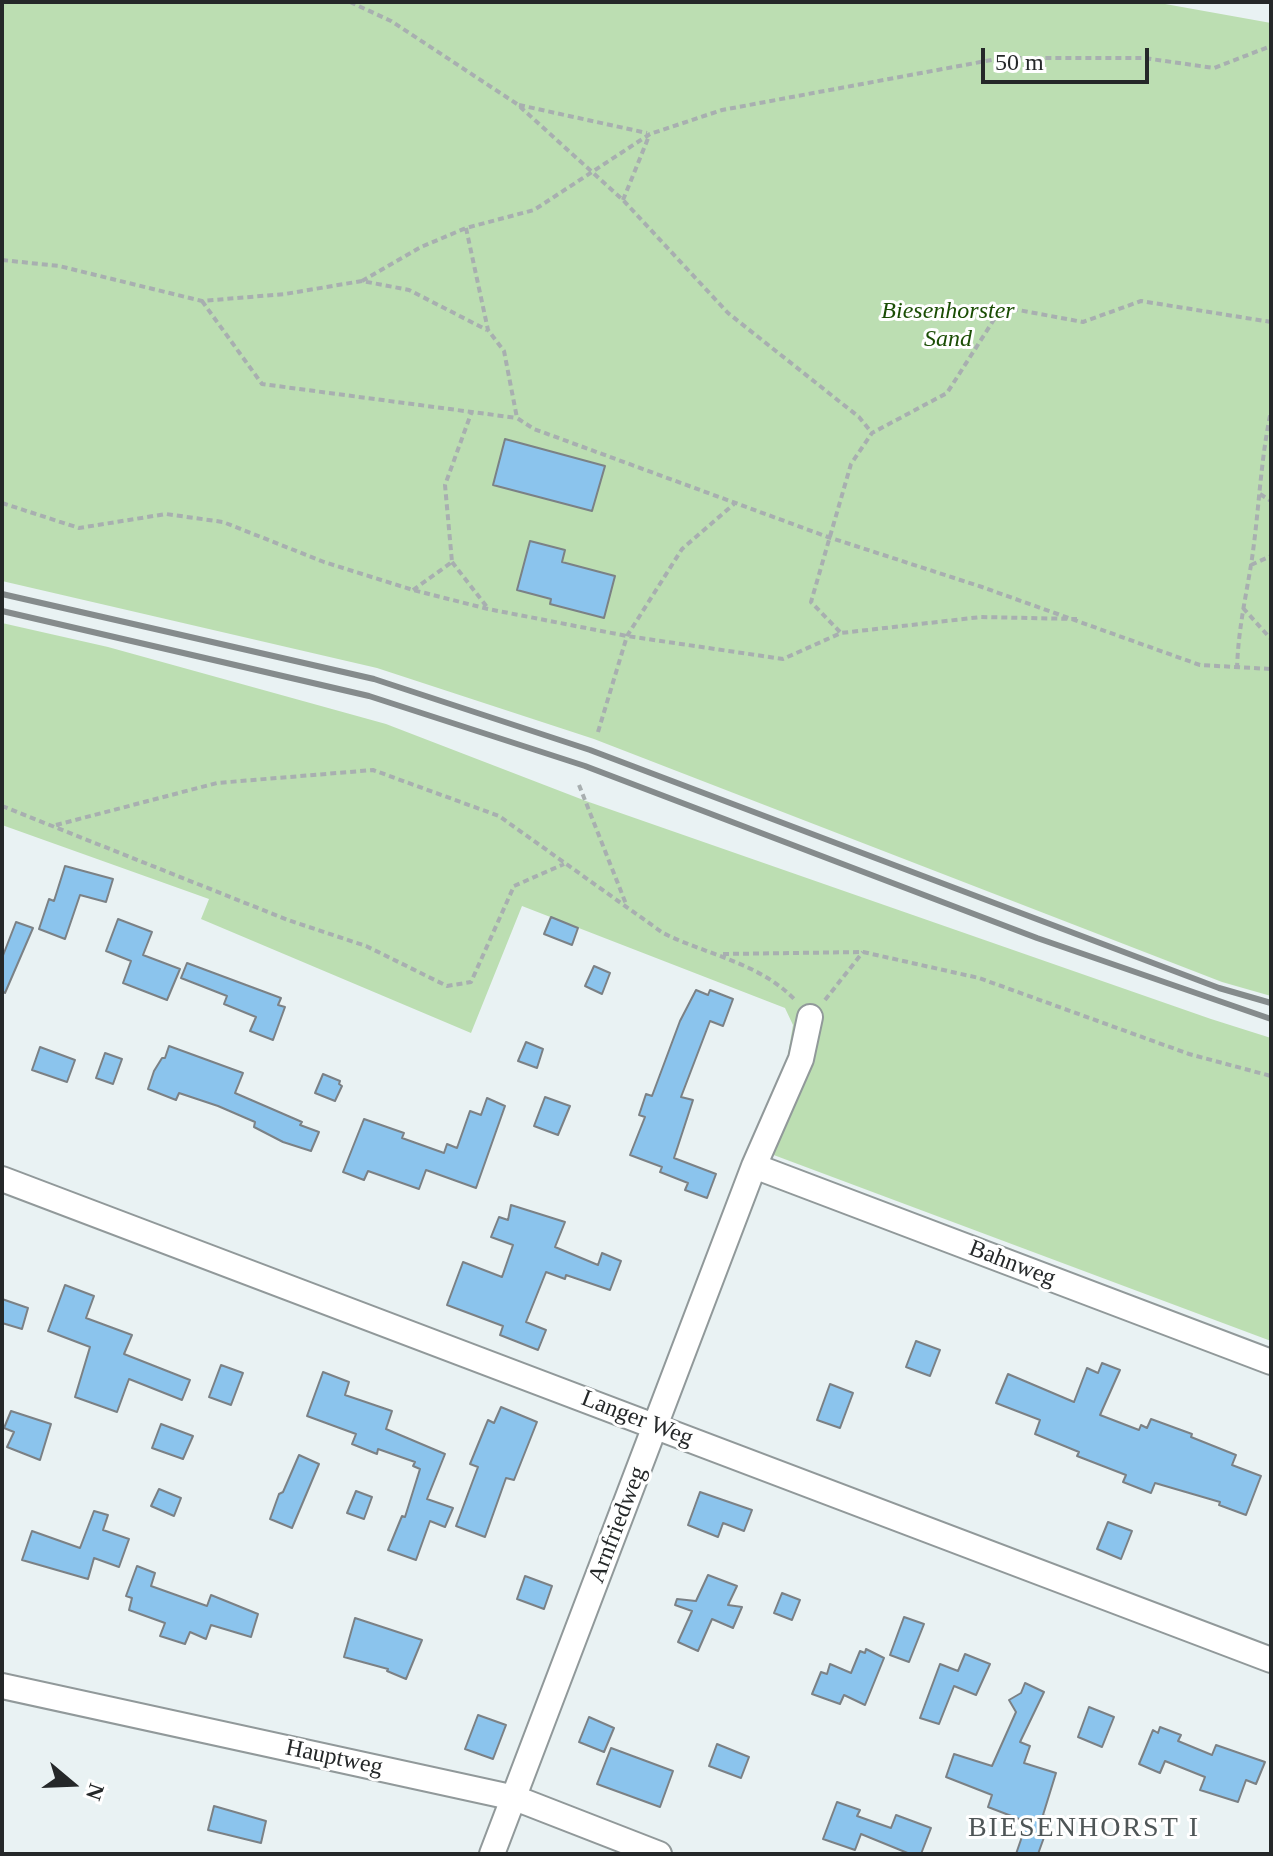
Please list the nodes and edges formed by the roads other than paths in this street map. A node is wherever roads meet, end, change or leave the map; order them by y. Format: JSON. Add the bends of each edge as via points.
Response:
{"nodes":[{"id":1,"x":810,"y":1017,"type":"road end"},
{"id":2,"x":754,"y":1166,"type":"junction"},
{"id":3,"x":2,"y":1179,"type":"edge"},
{"id":4,"x":1271,"y":1362,"type":"edge"},
{"id":5,"x":655,"y":1426,"type":"junction"},
{"id":6,"x":1271,"y":1660,"type":"edge"},
{"id":7,"x":2,"y":1686,"type":"edge"},
{"id":8,"x":515,"y":1798,"type":"junction"},
{"id":9,"x":492,"y":1854,"type":"edge"},
{"id":10,"x":659,"y":1854,"type":"edge"}],
"edges":[{"from":1,"to":2,"type":"street","name":"Arnfriedweg","via":[[801,1059]]},
{"from":2,"to":4,"type":"street","name":"Bahnweg"},
{"from":2,"to":5,"type":"street","name":"Arnfriedweg"},
{"from":3,"to":5,"type":"street","name":"Langer Weg"},
{"from":5,"to":6,"type":"street","name":"Langer Weg"},
{"from":5,"to":8,"type":"street","name":"Arnfriedweg"},
{"from":7,"to":8,"type":"street","name":"Hauptweg"},
{"from":8,"to":9,"type":"street","name":"Arnfriedweg"},
{"from":8,"to":10,"type":"street","name":"Hauptweg"}]}
